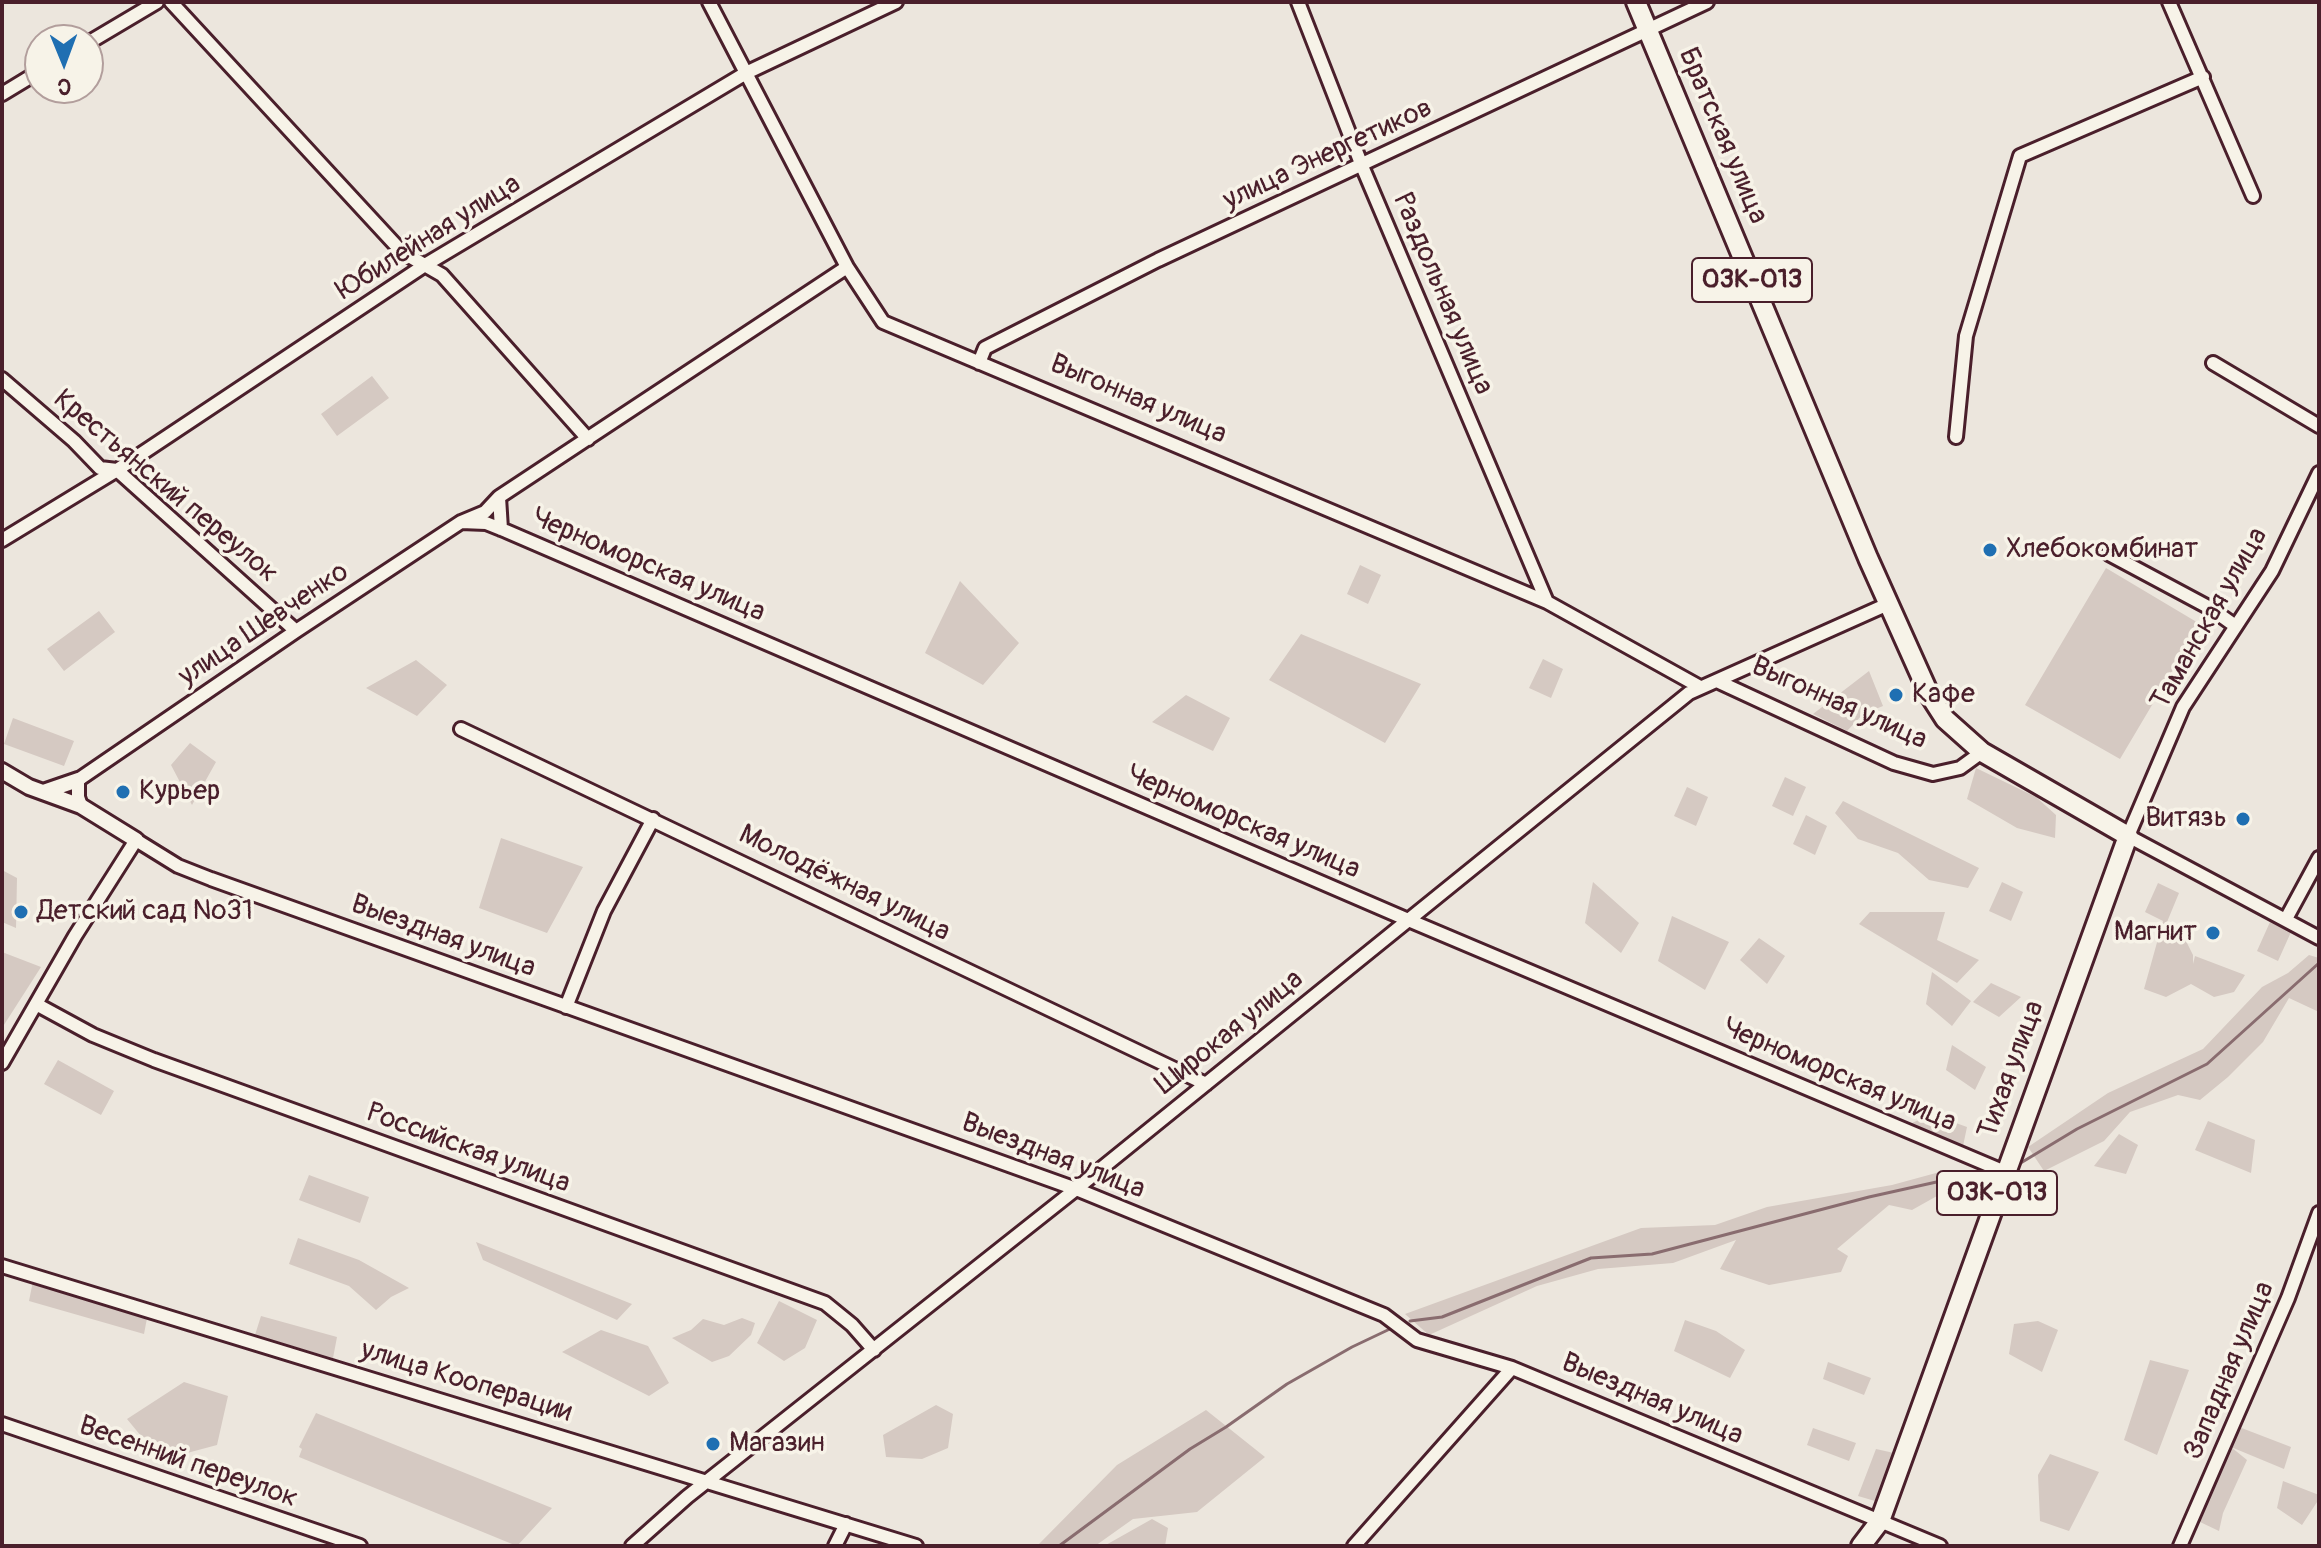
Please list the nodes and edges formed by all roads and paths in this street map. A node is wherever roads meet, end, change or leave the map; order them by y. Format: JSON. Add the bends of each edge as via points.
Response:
{"nodes":[{"id":1,"x":157,"y":2,"type":"edge"},
{"id":2,"x":171,"y":2,"type":"edge"},
{"id":3,"x":709,"y":2,"type":"edge"},
{"id":4,"x":896,"y":2,"type":"edge"},
{"id":5,"x":1298,"y":2,"type":"edge"},
{"id":6,"x":1636,"y":2,"type":"edge"},
{"id":7,"x":1707,"y":2,"type":"edge"},
{"id":8,"x":2169,"y":2,"type":"edge"},
{"id":9,"x":1648,"y":30,"type":"junction"},
{"id":10,"x":104,"y":33,"type":"edge"},
{"id":11,"x":746,"y":73,"type":"junction"},
{"id":12,"x":2203,"y":77,"type":"junction"},
{"id":13,"x":24,"y":81,"type":"edge"},
{"id":14,"x":2,"y":94,"type":"edge"},
{"id":15,"x":1362,"y":166,"type":"junction"},
{"id":16,"x":2253,"y":196,"type":"dead end"},
{"id":17,"x":425,"y":265,"type":"junction"},
{"id":18,"x":847,"y":267,"type":"junction"},
{"id":19,"x":979,"y":363,"type":"junction"},
{"id":20,"x":2213,"y":363,"type":"dead end"},
{"id":21,"x":2,"y":379,"type":"edge"},
{"id":22,"x":2319,"y":426,"type":"edge"},
{"id":23,"x":1956,"y":437,"type":"dead end"},
{"id":24,"x":588,"y":439,"type":"junction"},
{"id":25,"x":117,"y":470,"type":"junction"},
{"id":26,"x":2319,"y":473,"type":"edge"},
{"id":27,"x":499,"y":497,"type":"junction"},
{"id":28,"x":461,"y":522,"type":"junction"},
{"id":29,"x":501,"y":529,"type":"junction"},
{"id":30,"x":2,"y":540,"type":"edge"},
{"id":31,"x":2109,"y":554,"type":"dead end"},
{"id":32,"x":1868,"y":558,"type":"joint"},
{"id":33,"x":1547,"y":602,"type":"junction"},
{"id":34,"x":1888,"y":604,"type":"junction"},
{"id":35,"x":2234,"y":625,"type":"junction"},
{"id":36,"x":296,"y":631,"type":"junction"},
{"id":37,"x":1717,"y":681,"type":"junction"},
{"id":38,"x":1700,"y":687,"type":"junction"},
{"id":39,"x":461,"y":729,"type":"dead end"},
{"id":40,"x":1982,"y":752,"type":"junction"},
{"id":41,"x":2,"y":771,"type":"edge"},
{"id":42,"x":78,"y":780,"type":"junction"},
{"id":43,"x":43,"y":792,"type":"junction"},
{"id":44,"x":81,"y":806,"type":"junction"},
{"id":45,"x":653,"y":819,"type":"junction"},
{"id":46,"x":2128,"y":836,"type":"junction"},
{"id":47,"x":136,"y":840,"type":"junction"},
{"id":48,"x":2319,"y":858,"type":"edge"},
{"id":49,"x":1406,"y":919,"type":"junction"},
{"id":50,"x":2286,"y":919,"type":"junction"},
{"id":51,"x":2319,"y":938,"type":"edge"},
{"id":52,"x":36,"y":1004,"type":"junction"},
{"id":53,"x":566,"y":1007,"type":"junction"},
{"id":54,"x":2,"y":1063,"type":"edge"},
{"id":55,"x":1206,"y":1084,"type":"junction"},
{"id":56,"x":2005,"y":1172,"type":"junction"},
{"id":57,"x":1076,"y":1189,"type":"junction"},
{"id":58,"x":2319,"y":1213,"type":"edge"},
{"id":59,"x":2,"y":1266,"type":"edge"},
{"id":60,"x":874,"y":1350,"type":"junction"},
{"id":61,"x":1512,"y":1368,"type":"junction"},
{"id":62,"x":2,"y":1424,"type":"edge"},
{"id":63,"x":707,"y":1481,"type":"junction"},
{"id":64,"x":1880,"y":1521,"type":"junction"},
{"id":65,"x":846,"y":1524,"type":"junction"},
{"id":66,"x":360,"y":1546,"type":"edge"},
{"id":67,"x":632,"y":1546,"type":"edge"},
{"id":68,"x":835,"y":1546,"type":"edge"},
{"id":69,"x":916,"y":1546,"type":"edge"},
{"id":70,"x":1354,"y":1546,"type":"edge"},
{"id":71,"x":1861,"y":1546,"type":"edge"},
{"id":72,"x":1940,"y":1546,"type":"edge"},
{"id":73,"x":2180,"y":1546,"type":"edge"}],
"edges":[{"from":1,"to":10,"type":"street"},
{"from":2,"to":17,"type":"street","via":[[402,252]]},
{"from":3,"to":11,"type":"street","name":"Выгонная улица"},
{"from":4,"to":11,"type":"street","name":"Юбилейная улица"},
{"from":5,"to":15,"type":"street","name":"Раздольная улица"},
{"from":6,"to":9,"type":"main road","name":"Братская улица","number":"03К-013"},
{"from":7,"to":9,"type":"street","name":"улица Энергетиков"},
{"from":8,"to":12,"type":"street"},
{"from":9,"to":15,"type":"street","name":"улица Энергетиков"},
{"from":9,"to":32,"type":"main road","name":"Братская улица","number":"03К-013"},
{"from":11,"to":17,"type":"street","name":"Юбилейная улица"},
{"from":11,"to":18,"type":"street","name":"Выгонная улица"},
{"from":12,"to":16,"type":"street"},
{"from":12,"to":23,"type":"street","via":[[2020,156],[1966,336]]},
{"from":13,"to":14,"type":"street"},
{"from":15,"to":19,"type":"street","name":"улица Энергетиков","via":[[998,341],[985,348]]},
{"from":15,"to":33,"type":"street","name":"Раздольная улица"},
{"from":17,"to":24,"type":"street","via":[[442,275]]},
{"from":17,"to":25,"type":"street","name":"Юбилейная улица"},
{"from":18,"to":19,"type":"street","name":"Выгонная улица","via":[[883,322]]},
{"from":18,"to":24,"type":"street","name":"улица Шевченко"},
{"from":19,"to":33,"type":"street","name":"Выгонная улица"},
{"from":20,"to":22,"type":"street"},
{"from":21,"to":25,"type":"street","name":"Крестьянский переулок","via":[[100,468]]},
{"from":24,"to":27,"type":"street","name":"улица Шевченко"},
{"from":25,"to":30,"type":"street","name":"Юбилейная улица"},
{"from":25,"to":36,"type":"street","name":"Крестьянский переулок"},
{"from":26,"to":35,"type":"street","name":"Таманская улица","via":[[2272,571]]},
{"from":27,"to":28,"type":"street","name":"улица Шевченко","via":[[485,512]]},
{"from":27,"to":29,"type":"street"},
{"from":28,"to":29,"type":"street","name":"Черноморская улица"},
{"from":28,"to":36,"type":"street","name":"улица Шевченко"},
{"from":29,"to":49,"type":"street","name":"Черноморская улица"},
{"from":31,"to":35,"type":"street"},
{"from":32,"to":34,"type":"main road","name":"Выгонная улица","number":"03К-013"},
{"from":33,"to":38,"type":"street","name":"Выгонная улица"},
{"from":34,"to":37,"type":"street","name":"Широкая улица"},
{"from":34,"to":40,"type":"main road","name":"Выгонная улица","number":"03К-013","via":[[1929,694],[1945,719]]},
{"from":35,"to":46,"type":"street","name":"Таманская улица","via":[[2183,707]]},
{"from":36,"to":42,"type":"street","name":"улица Шевченко"},
{"from":37,"to":38,"type":"street","name":"Широкая улица"},
{"from":37,"to":40,"type":"street","name":"Выгонная улица","via":[[1894,763],[1933,774],[1960,768]]},
{"from":38,"to":49,"type":"street","name":"Широкая улица"},
{"from":39,"to":45,"type":"street","name":"Молодёжная улица"},
{"from":40,"to":46,"type":"main road","name":"Выгонная улица","number":"03К-013"},
{"from":41,"to":43,"type":"street"},
{"from":42,"to":43,"type":"street"},
{"from":42,"to":44,"type":"street"},
{"from":43,"to":44,"type":"street"},
{"from":44,"to":47,"type":"street"},
{"from":45,"to":53,"type":"street","via":[[604,911]]},
{"from":45,"to":55,"type":"street","name":"Молодёжная улица"},
{"from":46,"to":50,"type":"street","name":"Выгонная улица"},
{"from":46,"to":56,"type":"main road","name":"Тихая улица","number":"03К-013"},
{"from":47,"to":52,"type":"street"},
{"from":47,"to":53,"type":"street","name":"Выездная улица","via":[[211,879]]},
{"from":48,"to":50,"type":"street"},
{"from":49,"to":55,"type":"street","name":"Широкая улица"},
{"from":49,"to":56,"type":"street","name":"Черноморская улица"},
{"from":50,"to":51,"type":"street","name":"Выгонная улица"},
{"from":52,"to":54,"type":"street"},
{"from":52,"to":60,"type":"street","name":"Российская улица","via":[[93,1035],[243,1094],[825,1303]]},
{"from":53,"to":57,"type":"street","name":"Выездная улица"},
{"from":55,"to":57,"type":"street","name":"Широкая улица"},
{"from":56,"to":64,"type":"main road","name":"Тихая улица","number":"03К-013"},
{"from":57,"to":60,"type":"street","name":"Широкая улица"},
{"from":57,"to":61,"type":"street","name":"Выездная улица","via":[[1384,1315],[1417,1340]]},
{"from":58,"to":73,"type":"street","name":"Западная улица","via":[[2288,1298]]},
{"from":59,"to":63,"type":"street","name":"улица Кооперации"},
{"from":60,"to":63,"type":"street","name":"Широкая улица"},
{"from":61,"to":64,"type":"street","name":"Выездная улица"},
{"from":61,"to":70,"type":"street"},
{"from":62,"to":66,"type":"street","name":"Весенний переулок"},
{"from":63,"to":65,"type":"street","name":"улица Кооперации"},
{"from":63,"to":67,"type":"street","name":"Широкая улица"},
{"from":64,"to":71,"type":"main road","name":"Тихая улица","number":"03К-013"},
{"from":64,"to":72,"type":"street","name":"Выездная улица"},
{"from":65,"to":68,"type":"street"},
{"from":65,"to":69,"type":"street","name":"улица Кооперации"}]}
